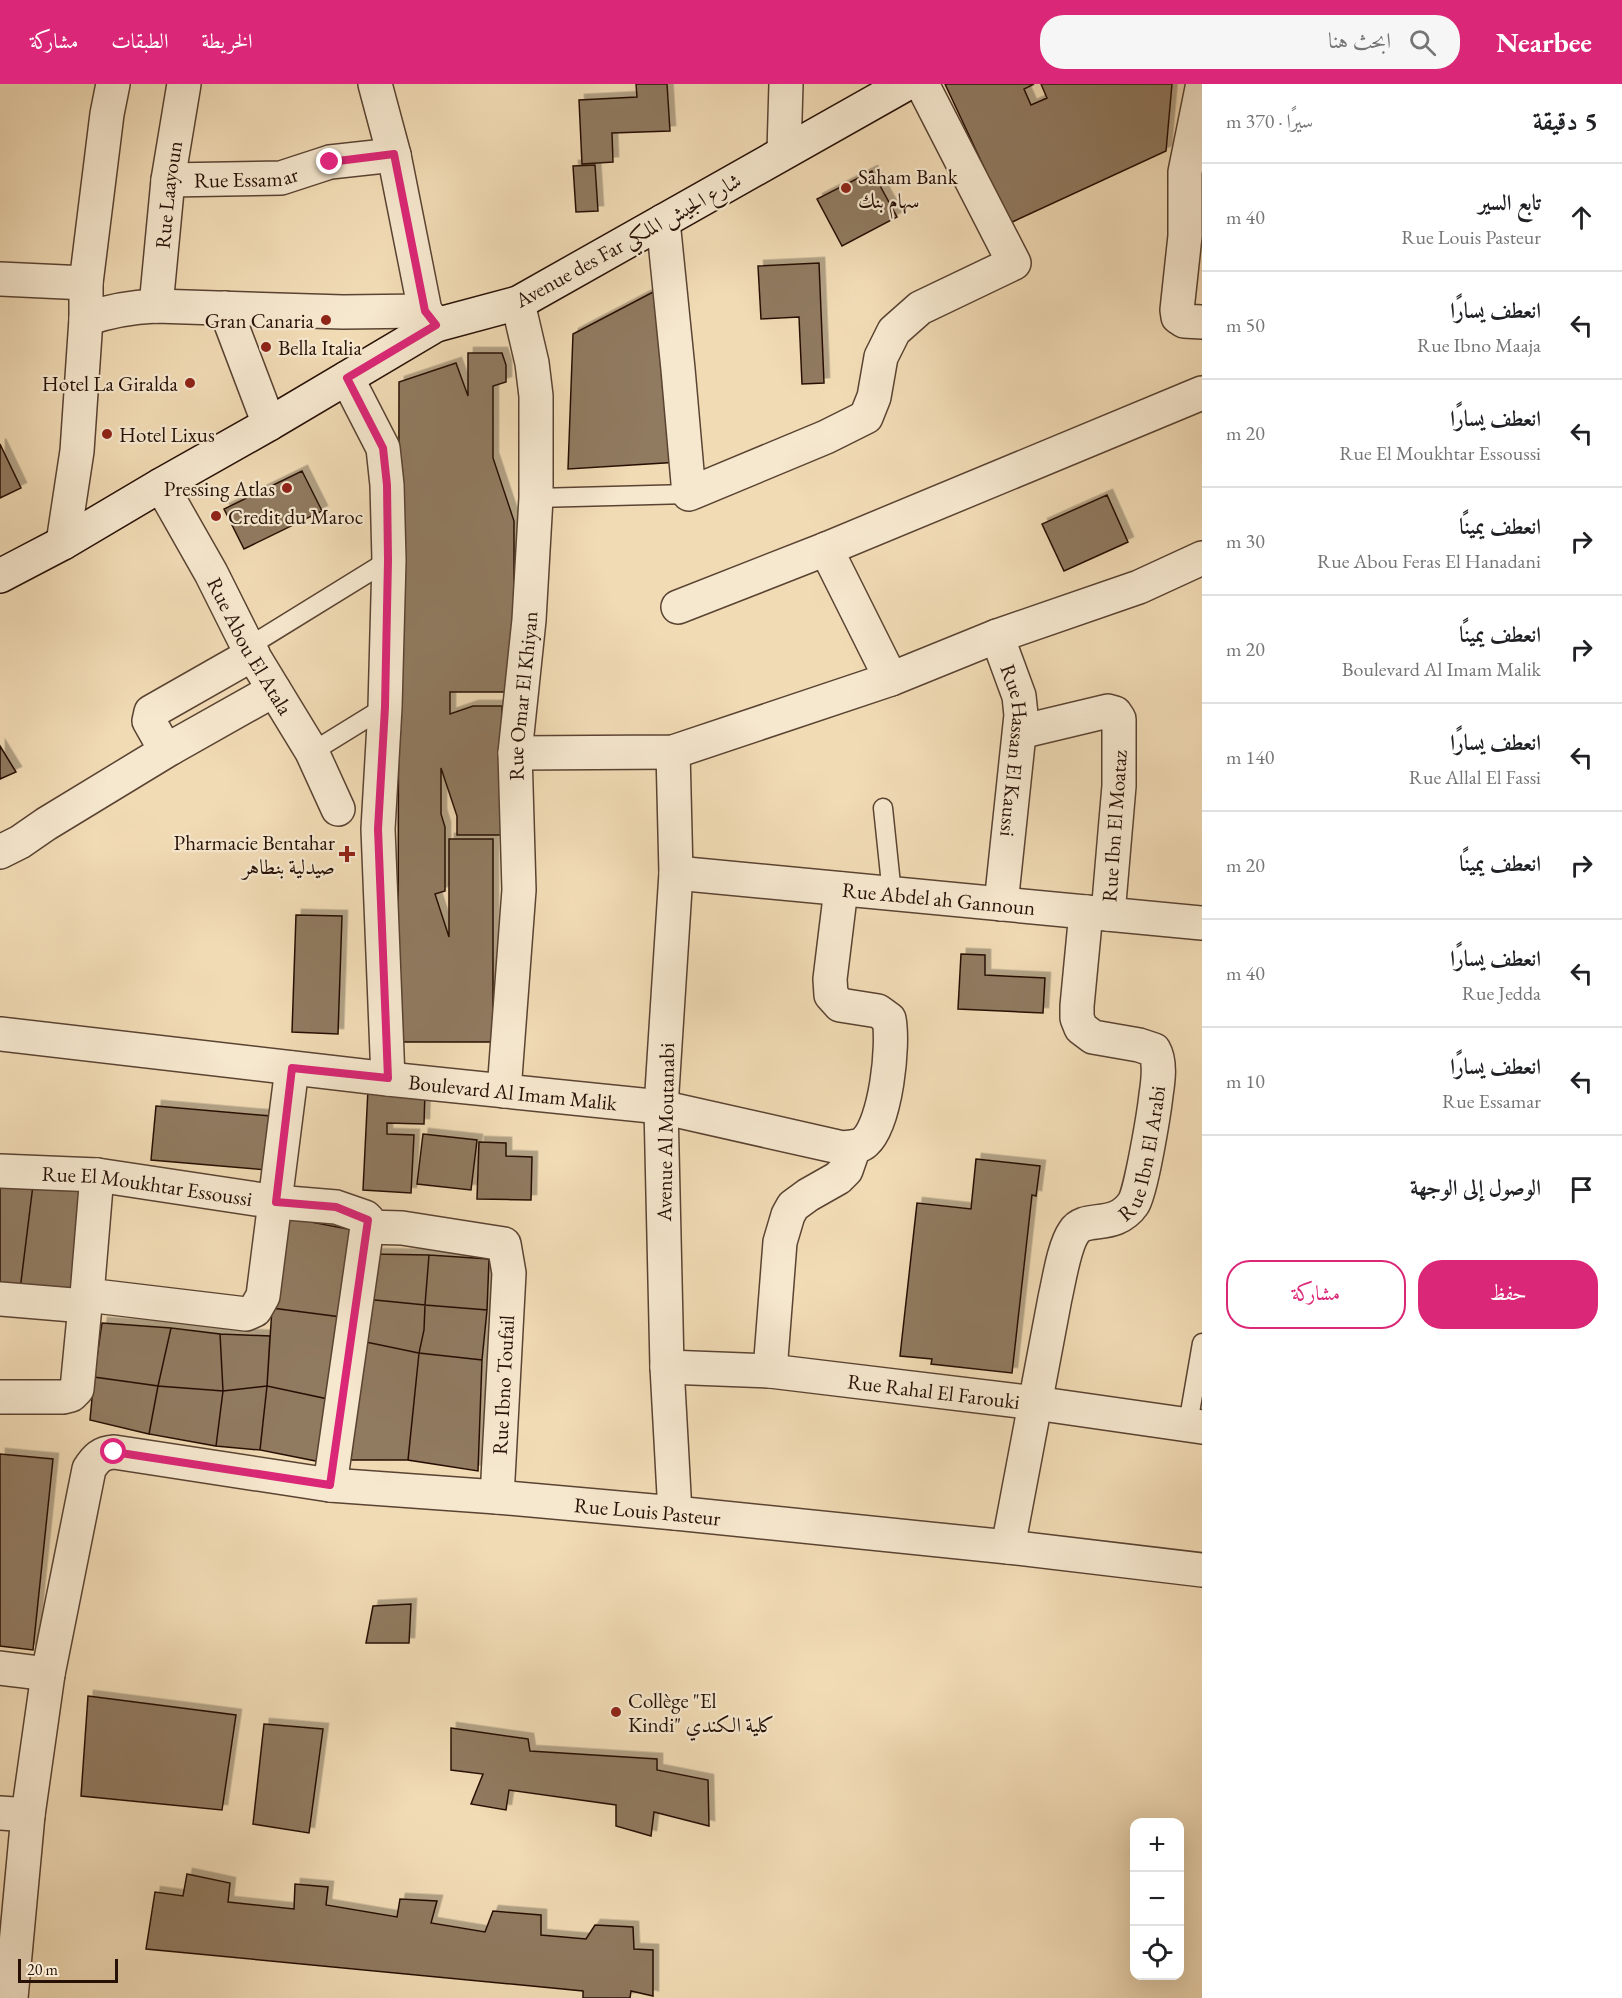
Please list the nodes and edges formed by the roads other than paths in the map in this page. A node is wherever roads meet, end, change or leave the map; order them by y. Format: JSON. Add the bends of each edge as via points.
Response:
{"nodes":[{"id":1,"x":112,"y":84,"type":"edge"},
{"id":2,"x":184,"y":84,"type":"edge"},
{"id":3,"x":375,"y":84,"type":"edge"},
{"id":4,"x":786,"y":84,"type":"edge"},
{"id":5,"x":906,"y":84,"type":"edge"},
{"id":6,"x":922,"y":84,"type":"edge"},
{"id":7,"x":1202,"y":88,"type":"edge"},
{"id":8,"x":784,"y":152,"type":"junction"},
{"id":9,"x":394,"y":154,"type":"junction"},
{"id":10,"x":168,"y":180,"type":"junction"},
{"id":11,"x":663,"y":221,"type":"junction"},
{"id":12,"x":0,"y":279,"type":"edge"},
{"id":13,"x":86,"y":283,"type":"junction"},
{"id":14,"x":518,"y":303,"type":"junction"},
{"id":15,"x":156,"y":306,"type":"junction"},
{"id":16,"x":225,"y":308,"type":"junction"},
{"id":17,"x":430,"y":318,"type":"junction"},
{"id":18,"x":86,"y":319,"type":"junction"},
{"id":19,"x":1202,"y":322,"type":"edge"},
{"id":20,"x":347,"y":378,"type":"junction"},
{"id":21,"x":1202,"y":393,"type":"edge"},
{"id":22,"x":269,"y":424,"type":"junction"},
{"id":23,"x":161,"y":485,"type":"junction"},
{"id":24,"x":689,"y":494,"type":"junction"},
{"id":25,"x":536,"y":498,"type":"junction"},
{"id":26,"x":63,"y":543,"type":"junction"},
{"id":27,"x":826,"y":549,"type":"junction"},
{"id":28,"x":1202,"y":558,"type":"edge"},
{"id":29,"x":388,"y":560,"type":"junction"},
{"id":30,"x":0,"y":576,"type":"edge"},
{"id":31,"x":678,"y":607,"type":"dead end"},
{"id":32,"x":997,"y":636,"type":"junction"},
{"id":33,"x":250,"y":650,"type":"junction"},
{"id":34,"x":891,"y":679,"type":"junction"},
{"id":35,"x":274,"y":690,"type":"junction"},
{"id":36,"x":385,"y":707,"type":"junction"},
{"id":37,"x":1020,"y":732,"type":"junction"},
{"id":38,"x":171,"y":748,"type":"junction"},
{"id":39,"x":312,"y":752,"type":"junction"},
{"id":40,"x":673,"y":752,"type":"junction"},
{"id":41,"x":515,"y":753,"type":"junction"},
{"id":42,"x":883,"y":808,"type":"dead end"},
{"id":43,"x":338,"y":809,"type":"dead end"},
{"id":44,"x":0,"y":852,"type":"edge"},
{"id":45,"x":676,"y":873,"type":"junction"},
{"id":46,"x":841,"y":889,"type":"junction"},
{"id":47,"x":892,"y":894,"type":"junction"},
{"id":48,"x":1001,"y":904,"type":"junction"},
{"id":49,"x":1097,"y":913,"type":"junction"},
{"id":50,"x":1202,"y":923,"type":"edge"},
{"id":51,"x":0,"y":1034,"type":"edge"},
{"id":52,"x":292,"y":1068,"type":"junction"},
{"id":53,"x":388,"y":1078,"type":"junction"},
{"id":54,"x":504,"y":1091,"type":"junction"},
{"id":55,"x":661,"y":1107,"type":"junction"},
{"id":56,"x":854,"y":1147,"type":"junction"},
{"id":57,"x":0,"y":1172,"type":"edge"},
{"id":58,"x":97,"y":1175,"type":"junction"},
{"id":59,"x":276,"y":1202,"type":"junction"},
{"id":60,"x":367,"y":1227,"type":"junction"},
{"id":61,"x":0,"y":1299,"type":"edge"},
{"id":62,"x":86,"y":1300,"type":"junction"},
{"id":63,"x":1202,"y":1343,"type":"edge"},
{"id":64,"x":667,"y":1367,"type":"junction"},
{"id":65,"x":770,"y":1371,"type":"junction"},
{"id":66,"x":0,"y":1397,"type":"edge"},
{"id":67,"x":1035,"y":1402,"type":"junction"},
{"id":68,"x":1195,"y":1426,"type":"edge"},
{"id":69,"x":330,"y":1485,"type":"junction"},
{"id":70,"x":496,"y":1497,"type":"junction"},
{"id":71,"x":675,"y":1513,"type":"junction"},
{"id":72,"x":1008,"y":1547,"type":"junction"},
{"id":73,"x":1202,"y":1570,"type":"edge"},
{"id":74,"x":0,"y":1668,"type":"edge"},
{"id":75,"x":48,"y":1674,"type":"junction"},
{"id":76,"x":14,"y":1814,"type":"edge"},
{"id":77,"x":10,"y":1902,"type":"edge"},
{"id":78,"x":11,"y":1998,"type":"edge"}],
"edges":[{"from":1,"to":13,"type":"street"},
{"from":2,"to":10,"type":"street","name":"Rue Laayoun"},
{"from":3,"to":9,"type":"street"},
{"from":4,"to":8,"type":"street"},
{"from":5,"to":8,"type":"street","name":"Avenue des Far شارع الجيش الملكي"},
{"from":6,"to":24,"type":"street","via":[[1014,262],[920,308],[894,331],[881,357],[874,398],[866,417]]},
{"from":7,"to":19,"type":"street","via":[[1185,172],[1185,236],[1177,310],[1181,320]]},
{"from":8,"to":11,"type":"street","name":"Avenue des Far شارع الجيش الملكي"},
{"from":9,"to":10,"type":"street","name":"Rue Essamar","via":[[330,162],[281,177]]},
{"from":9,"to":17,"type":"street"},
{"from":10,"to":15,"type":"street","name":"Rue Laayoun"},
{"from":11,"to":14,"type":"street","name":"Avenue des Far شارع الجيش الملكي"},
{"from":11,"to":24,"type":"street"},
{"from":12,"to":13,"type":"street"},
{"from":13,"to":18,"type":"street"},
{"from":14,"to":17,"type":"street","name":"Avenue des Far شارع الجيش الملكي"},
{"from":14,"to":25,"type":"street","name":"Rue Omar El Khiyan","via":[[536,396]]},
{"from":15,"to":16,"type":"street"},
{"from":15,"to":18,"type":"street","via":[[110,311]]},
{"from":16,"to":17,"type":"street"},
{"from":16,"to":22,"type":"street"},
{"from":17,"to":20,"type":"street","name":"Avenue des Far شارع الجيش الملكي"},
{"from":18,"to":26,"type":"street","via":[[76,451]]},
{"from":20,"to":22,"type":"street","name":"Avenue des Far شارع الجيش الملكي"},
{"from":20,"to":29,"type":"street","via":[[383,448]]},
{"from":21,"to":27,"type":"street"},
{"from":22,"to":23,"type":"street","name":"Avenue des Far شارع الجيش الملكي"},
{"from":23,"to":26,"type":"street","name":"Avenue des Far شارع الجيش الملكي"},
{"from":23,"to":33,"type":"street","name":"Rue Abou El Atala"},
{"from":24,"to":25,"type":"lane"},
{"from":25,"to":41,"type":"street","name":"Rue Omar El Khiyan","via":[[529,620]]},
{"from":26,"to":30,"type":"street","name":"Avenue des Far شارع الجيش الملكي"},
{"from":27,"to":31,"type":"street"},
{"from":27,"to":34,"type":"street"},
{"from":28,"to":32,"type":"street","via":[[1139,587]]},
{"from":29,"to":33,"type":"lane"},
{"from":29,"to":36,"type":"street"},
{"from":32,"to":34,"type":"street"},
{"from":32,"to":37,"type":"street","name":"Rue Hassan El Kaussi","via":[[1019,696]]},
{"from":33,"to":35,"type":"street","name":"Rue Abou El Atala"},
{"from":33,"to":38,"type":"street","via":[[151,712],[149,721],[162,744]]},
{"from":34,"to":40,"type":"street"},
{"from":35,"to":38,"type":"street"},
{"from":35,"to":39,"type":"street","name":"Rue Abou El Atala"},
{"from":36,"to":39,"type":"lane"},
{"from":36,"to":53,"type":"street","via":[[378,829]]},
{"from":37,"to":48,"type":"street","name":"Rue Hassan El Kaussi"},
{"from":37,"to":49,"type":"street","name":"Rue Ibn El Moataz","via":[[1108,711],[1119,719],[1117,826]]},
{"from":38,"to":44,"type":"street"},
{"from":39,"to":43,"type":"street","name":"Rue Abou El Atala"},
{"from":40,"to":41,"type":"street"},
{"from":40,"to":45,"type":"street","name":"Avenue Al Moutanabi"},
{"from":41,"to":54,"type":"street","name":"Rue Omar El Khiyan","via":[[519,890]]},
{"from":42,"to":47,"type":"lane"},
{"from":45,"to":46,"type":"street","name":"Rue Abdel ah Gannoun"},
{"from":45,"to":55,"type":"street","name":"Avenue Al Moutanabi"},
{"from":46,"to":47,"type":"street","name":"Rue Abdel ah Gannoun"},
{"from":46,"to":56,"type":"street","via":[[831,995],[840,1005],[878,1011],[889,1019],[892,1039],[876,1125],[865,1142]]},
{"from":47,"to":48,"type":"street","name":"Rue Abdel ah Gannoun"},
{"from":48,"to":49,"type":"street","name":"Rue Abdel ah Gannoun"},
{"from":49,"to":50,"type":"street","name":"Rue Abdel ah Gannoun"},
{"from":49,"to":67,"type":"street","name":"Rue Ibn El Arabi","via":[[1077,1006],[1079,1024],[1083,1032],[1093,1037],[1154,1050],[1158,1065],[1156,1095],[1134,1203],[1116,1219],[1082,1224],[1071,1237]]},
{"from":51,"to":52,"type":"street","name":"Boulevard Al Imam Malik"},
{"from":52,"to":53,"type":"street","name":"Boulevard Al Imam Malik"},
{"from":52,"to":59,"type":"street"},
{"from":53,"to":54,"type":"street","name":"Boulevard Al Imam Malik"},
{"from":54,"to":55,"type":"street","name":"Boulevard Al Imam Malik"},
{"from":55,"to":56,"type":"street","name":"Boulevard Al Imam Malik","via":[[843,1148]]},
{"from":55,"to":64,"type":"street","name":"Avenue Al Moutanabi"},
{"from":56,"to":65,"type":"street","via":[[846,1170],[793,1206],[788,1215],[780,1242]]},
{"from":57,"to":58,"type":"street","name":"Rue El Moukhtar Essoussi"},
{"from":58,"to":59,"type":"street","name":"Rue El Moukhtar Essoussi"},
{"from":58,"to":62,"type":"street"},
{"from":59,"to":60,"type":"street","name":"Rue El Moukhtar Essoussi","via":[[336,1207],[365,1217]]},
{"from":59,"to":62,"type":"street","via":[[263,1296],[255,1310],[246,1314]]},
{"from":60,"to":69,"type":"street"},
{"from":60,"to":70,"type":"street","name":"Rue Ibno Toufail","via":[[402,1228],[504,1244],[509,1273]]},
{"from":61,"to":62,"type":"street"},
{"from":62,"to":66,"type":"street","via":[[77,1389],[63,1397]]},
{"from":63,"to":68,"type":"lane"},
{"from":64,"to":65,"type":"street","name":"Rue Rahal El Farouki"},
{"from":64,"to":71,"type":"street","name":"Avenue Al Moutanabi"},
{"from":65,"to":67,"type":"street","name":"Rue Rahal El Farouki"},
{"from":67,"to":68,"type":"street","name":"Rue Rahal El Farouki"},
{"from":67,"to":72,"type":"street","name":"Rue Ibn El Arabi"},
{"from":69,"to":70,"type":"street","name":"Rue Louis Pasteur"},
{"from":69,"to":75,"type":"street","name":"Rue Louis Pasteur","via":[[114,1452],[95,1458],[89,1468]]},
{"from":70,"to":71,"type":"street","name":"Rue Louis Pasteur"},
{"from":71,"to":72,"type":"street","name":"Rue Louis Pasteur"},
{"from":72,"to":73,"type":"street","name":"Rue Louis Pasteur"},
{"from":74,"to":75,"type":"street"},
{"from":75,"to":76,"type":"street"},
{"from":76,"to":77,"type":"street"},
{"from":77,"to":78,"type":"street"}]}
